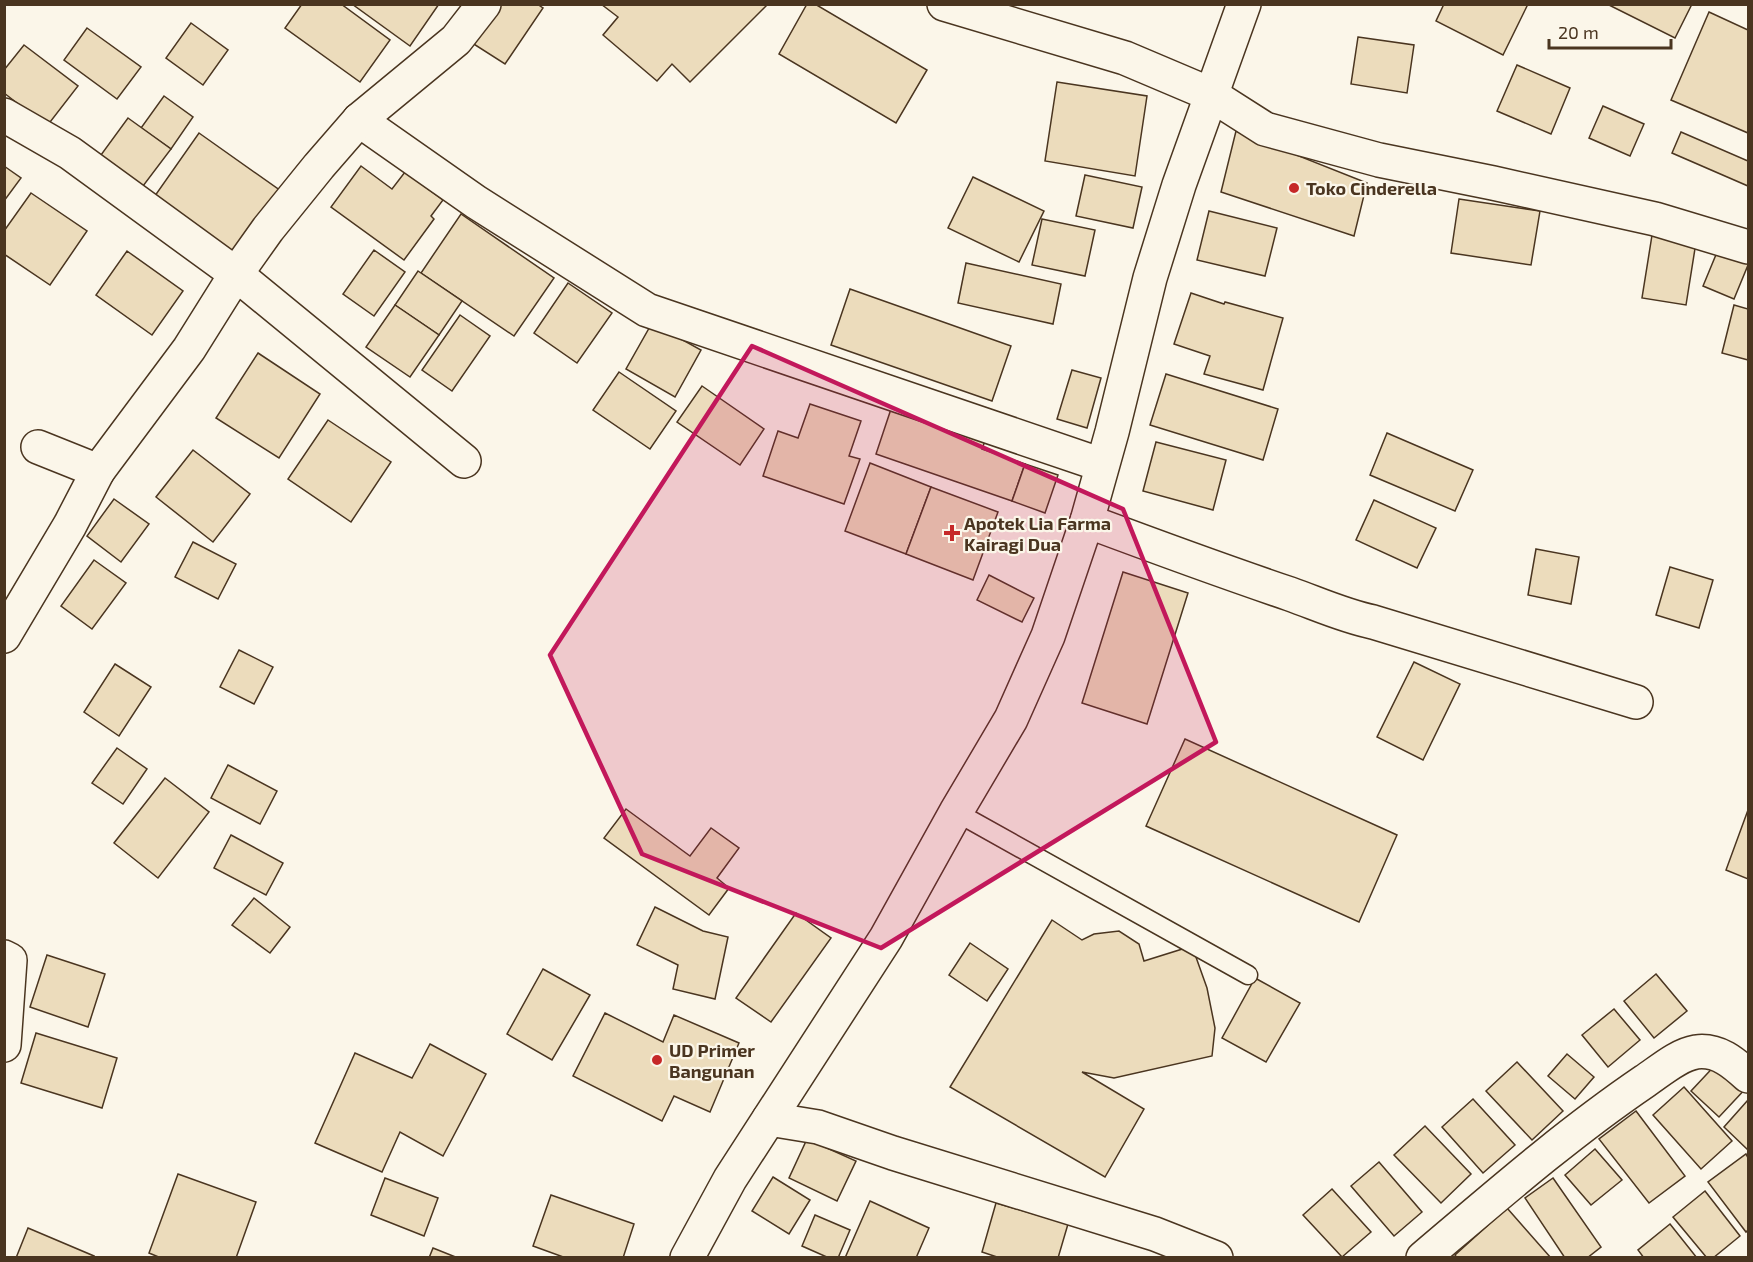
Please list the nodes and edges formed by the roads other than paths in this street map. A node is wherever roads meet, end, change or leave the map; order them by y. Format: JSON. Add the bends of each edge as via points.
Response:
{"nodes":[{"id":1,"x":484,"y":4,"type":"edge"},
{"id":2,"x":944,"y":4,"type":"edge"},
{"id":3,"x":1244,"y":4,"type":"edge"},
{"id":4,"x":1210,"y":94,"type":"junction"},
{"id":5,"x":4,"y":115,"type":"edge"},
{"id":6,"x":359,"y":120,"type":"junction"},
{"id":7,"x":1749,"y":247,"type":"edge"},
{"id":8,"x":236,"y":274,"type":"junction"},
{"id":9,"x":38,"y":447,"type":"dead end"},
{"id":10,"x":464,"y":462,"type":"dead end"},
{"id":11,"x":1102,"y":465,"type":"junction"},
{"id":12,"x":99,"y":471,"type":"junction"},
{"id":13,"x":1087,"y":521,"type":"junction"},
{"id":14,"x":4,"y":636,"type":"edge"},
{"id":15,"x":1636,"y":702,"type":"dead end"},
{"id":16,"x":956,"y":812,"type":"junction"},
{"id":17,"x":4,"y":957,"type":"edge"},
{"id":18,"x":1248,"y":975,"type":"dead end"},
{"id":19,"x":4,"y":1045,"type":"edge"},
{"id":20,"x":1749,"y":1076,"type":"edge"},
{"id":21,"x":769,"y":1119,"type":"junction"},
{"id":22,"x":687,"y":1257,"type":"edge"},
{"id":23,"x":1215,"y":1257,"type":"edge"},
{"id":24,"x":1423,"y":1257,"type":"edge"}],
"edges":[{"from":1,"to":6,"type":"street","via":[[456,40]]},
{"from":2,"to":4,"type":"street","via":[[1125,58]]},
{"from":3,"to":4,"type":"street"},
{"from":4,"to":7,"type":"street","via":[[1265,129],[1379,160],[1655,219]]},
{"from":4,"to":11,"type":"street","via":[[1150,278]]},
{"from":5,"to":8,"type":"street","via":[[70,153]]},
{"from":6,"to":8,"type":"street"},
{"from":6,"to":11,"type":"street","via":[[476,202],[647,310]]},
{"from":8,"to":10,"type":"street"},
{"from":8,"to":12,"type":"street","via":[[189,348]]},
{"from":9,"to":12,"type":"street"},
{"from":11,"to":13,"type":"street"},
{"from":12,"to":14,"type":"street"},
{"from":13,"to":15,"type":"street","via":[[1351,617]]},
{"from":13,"to":16,"type":"street","via":[[1044,647],[1011,719]]},
{"from":16,"to":18,"type":"lane"},
{"from":16,"to":21,"type":"street","via":[[886,938]]},
{"from":17,"to":19,"type":"street","via":[[10,960]]},
{"from":20,"to":24,"type":"street","via":[[1718,1054],[1695,1052],[1678,1059],[1557,1147]]},
{"from":21,"to":22,"type":"street"},
{"from":21,"to":23,"type":"street","via":[[818,1127],[1155,1234]]}]}
